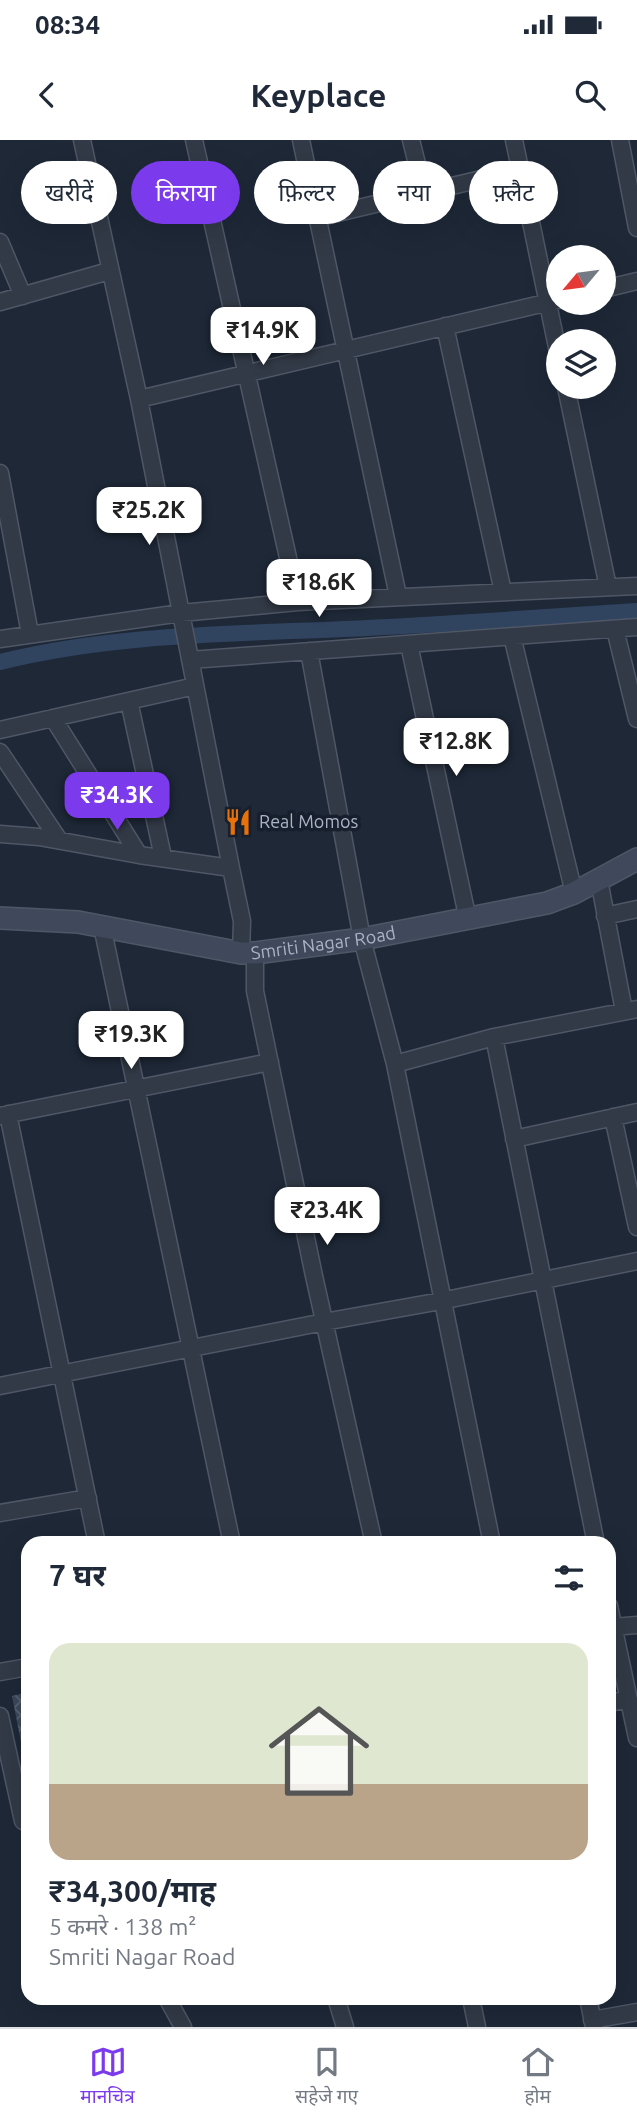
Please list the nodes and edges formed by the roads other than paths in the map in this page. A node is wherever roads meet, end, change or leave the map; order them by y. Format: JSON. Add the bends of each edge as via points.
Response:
{"nodes":[{"id":1,"x":82,"y":140,"type":"edge"},
{"id":2,"x":194,"y":140,"type":"edge"},
{"id":3,"x":301,"y":140,"type":"edge"},
{"id":4,"x":411,"y":140,"type":"edge"},
{"id":5,"x":514,"y":140,"type":"edge"},
{"id":6,"x":620,"y":140,"type":"edge"},
{"id":7,"x":305,"y":161,"type":"edge"},
{"id":8,"x":416,"y":161,"type":"edge"},
{"id":9,"x":518,"y":161,"type":"edge"},
{"id":10,"x":317,"y":224,"type":"edge"},
{"id":11,"x":534,"y":224,"type":"edge"},
{"id":12,"x":637,"y":228,"type":"edge"},
{"id":13,"x":0,"y":242,"type":"edge"},
{"id":14,"x":109,"y":271,"type":"junction"},
{"id":15,"x":546,"y":274,"type":"edge"},
{"id":16,"x":637,"y":281,"type":"edge"},
{"id":17,"x":616,"y":286,"type":"edge"},
{"id":18,"x":23,"y":296,"type":"junction"},
{"id":19,"x":0,"y":302,"type":"edge"},
{"id":20,"x":546,"y":304,"type":"edge"},
{"id":21,"x":445,"y":326,"type":"junction"},
{"id":22,"x":346,"y":350,"type":"junction"},
{"id":23,"x":246,"y":375,"type":"junction"},
{"id":24,"x":139,"y":399,"type":"junction"},
{"id":25,"x":569,"y":399,"type":"edge"},
{"id":26,"x":0,"y":473,"type":"edge"},
{"id":27,"x":637,"y":586,"type":"edge"},
{"id":28,"x":608,"y":587,"type":"junction"},
{"id":29,"x":503,"y":592,"type":"junction"},
{"id":30,"x":398,"y":596,"type":"junction"},
{"id":31,"x":298,"y":602,"type":"junction"},
{"id":32,"x":181,"y":613,"type":"junction"},
{"id":33,"x":637,"y":627,"type":"edge"},
{"id":34,"x":615,"y":629,"type":"junction"},
{"id":35,"x":30,"y":634,"type":"junction"},
{"id":36,"x":512,"y":636,"type":"junction"},
{"id":37,"x":0,"y":639,"type":"edge"},
{"id":38,"x":409,"y":644,"type":"junction"},
{"id":39,"x":309,"y":651,"type":"junction"},
{"id":40,"x":190,"y":660,"type":"junction"},
{"id":41,"x":195,"y":686,"type":"junction"},
{"id":42,"x":129,"y":701,"type":"junction"},
{"id":43,"x":53,"y":719,"type":"junction"},
{"id":44,"x":637,"y":719,"type":"edge"},
{"id":45,"x":0,"y":730,"type":"edge"},
{"id":46,"x":0,"y":752,"type":"edge"},
{"id":47,"x":0,"y":834,"type":"edge"},
{"id":48,"x":59,"y":841,"type":"junction"},
{"id":49,"x":139,"y":855,"type":"junction"},
{"id":50,"x":163,"y":857,"type":"junction"},
{"id":51,"x":637,"y":859,"type":"edge"},
{"id":52,"x":231,"y":867,"type":"junction"},
{"id":53,"x":599,"y":880,"type":"junction"},
{"id":54,"x":574,"y":893,"type":"junction"},
{"id":55,"x":637,"y":909,"type":"edge"},
{"id":56,"x":606,"y":916,"type":"junction"},
{"id":57,"x":0,"y":918,"type":"edge"},
{"id":58,"x":468,"y":920,"type":"junction"},
{"id":59,"x":102,"y":926,"type":"junction"},
{"id":60,"x":362,"y":939,"type":"junction"},
{"id":61,"x":248,"y":953,"type":"junction"},
{"id":62,"x":631,"y":1010,"type":"edge"},
{"id":63,"x":494,"y":1037,"type":"junction"},
{"id":64,"x":270,"y":1062,"type":"junction"},
{"id":65,"x":395,"y":1065,"type":"junction"},
{"id":66,"x":137,"y":1088,"type":"junction"},
{"id":67,"x":637,"y":1112,"type":"edge"},
{"id":68,"x":4,"y":1115,"type":"edge"},
{"id":69,"x":613,"y":1117,"type":"junction"},
{"id":70,"x":514,"y":1139,"type":"junction"},
{"id":71,"x":637,"y":1227,"type":"edge"},
{"id":72,"x":637,"y":1261,"type":"edge"},
{"id":73,"x":542,"y":1281,"type":"junction"},
{"id":74,"x":441,"y":1301,"type":"junction"},
{"id":75,"x":324,"y":1322,"type":"junction"},
{"id":76,"x":192,"y":1348,"type":"junction"},
{"id":77,"x":61,"y":1374,"type":"junction"},
{"id":78,"x":0,"y":1386,"type":"edge"},
{"id":79,"x":88,"y":1498,"type":"junction"},
{"id":80,"x":0,"y":1513,"type":"edge"},
{"id":81,"x":95,"y":1536,"type":"edge"},
{"id":82,"x":230,"y":1536,"type":"edge"},
{"id":83,"x":371,"y":1536,"type":"edge"},
{"id":84,"x":490,"y":1536,"type":"edge"},
{"id":85,"x":594,"y":1536,"type":"edge"},
{"id":86,"x":637,"y":1625,"type":"edge"},
{"id":87,"x":616,"y":1627,"type":"edge"},
{"id":88,"x":616,"y":1640,"type":"edge"},
{"id":89,"x":21,"y":1668,"type":"edge"},
{"id":90,"x":0,"y":1672,"type":"edge"},
{"id":91,"x":629,"y":1699,"type":"junction"},
{"id":92,"x":616,"y":1702,"type":"edge"},
{"id":93,"x":0,"y":1716,"type":"edge"},
{"id":94,"x":637,"y":1738,"type":"edge"},
{"id":95,"x":21,"y":1813,"type":"edge"},
{"id":96,"x":171,"y":2005,"type":"edge"},
{"id":97,"x":338,"y":2005,"type":"edge"},
{"id":98,"x":472,"y":2005,"type":"edge"},
{"id":99,"x":589,"y":2005,"type":"edge"},
{"id":100,"x":637,"y":2012,"type":"edge"},
{"id":101,"x":593,"y":2023,"type":"edge"},
{"id":102,"x":183,"y":2027,"type":"edge"},
{"id":103,"x":345,"y":2027,"type":"edge"},
{"id":104,"x":477,"y":2027,"type":"edge"}],
"edges":[{"from":1,"to":14,"type":"street"},
{"from":2,"to":23,"type":"street"},
{"from":3,"to":7,"type":"street"},
{"from":4,"to":8,"type":"street"},
{"from":5,"to":9,"type":"street"},
{"from":6,"to":12,"type":"street"},
{"from":10,"to":22,"type":"street"},
{"from":11,"to":15,"type":"street"},
{"from":13,"to":18,"type":"street"},
{"from":14,"to":18,"type":"street"},
{"from":14,"to":24,"type":"street"},
{"from":16,"to":17,"type":"street"},
{"from":18,"to":19,"type":"street"},
{"from":20,"to":21,"type":"street"},
{"from":21,"to":22,"type":"street"},
{"from":21,"to":29,"type":"street"},
{"from":22,"to":23,"type":"street"},
{"from":22,"to":30,"type":"street"},
{"from":23,"to":24,"type":"street"},
{"from":23,"to":31,"type":"street"},
{"from":24,"to":32,"type":"street"},
{"from":25,"to":28,"type":"street"},
{"from":26,"to":35,"type":"street"},
{"from":27,"to":28,"type":"street"},
{"from":28,"to":29,"type":"street"},
{"from":29,"to":30,"type":"street"},
{"from":30,"to":31,"type":"street"},
{"from":31,"to":32,"type":"street"},
{"from":32,"to":35,"type":"street"},
{"from":32,"to":40,"type":"street"},
{"from":33,"to":34,"type":"street"},
{"from":34,"to":36,"type":"street"},
{"from":34,"to":44,"type":"street"},
{"from":35,"to":37,"type":"street"},
{"from":36,"to":38,"type":"street"},
{"from":36,"to":54,"type":"street"},
{"from":38,"to":39,"type":"street"},
{"from":38,"to":58,"type":"street"},
{"from":39,"to":40,"type":"street"},
{"from":39,"to":60,"type":"street"},
{"from":40,"to":41,"type":"street"},
{"from":41,"to":42,"type":"street"},
{"from":41,"to":52,"type":"street"},
{"from":42,"to":43,"type":"street"},
{"from":42,"to":50,"type":"street"},
{"from":43,"to":45,"type":"street"},
{"from":43,"to":49,"type":"street"},
{"from":46,"to":48,"type":"street"},
{"from":47,"to":48,"type":"street"},
{"from":48,"to":49,"type":"street"},
{"from":49,"to":50,"type":"street"},
{"from":50,"to":52,"type":"street"},
{"from":51,"to":53,"type":"main road","name":"Smriti Nagar Road"},
{"from":52,"to":61,"type":"street"},
{"from":53,"to":54,"type":"main road","name":"Smriti Nagar Road"},
{"from":53,"to":56,"type":"street"},
{"from":54,"to":58,"type":"main road","name":"Smriti Nagar Road"},
{"from":55,"to":56,"type":"street"},
{"from":56,"to":62,"type":"street"},
{"from":57,"to":59,"type":"main road","name":"Smriti Nagar Road"},
{"from":58,"to":60,"type":"main road","name":"Smriti Nagar Road"},
{"from":59,"to":61,"type":"main road","name":"Smriti Nagar Road"},
{"from":59,"to":66,"type":"street"},
{"from":60,"to":61,"type":"main road","name":"Smriti Nagar Road"},
{"from":60,"to":65,"type":"street"},
{"from":61,"to":64,"type":"street"},
{"from":62,"to":63,"type":"street"},
{"from":63,"to":65,"type":"street"},
{"from":63,"to":70,"type":"street"},
{"from":64,"to":66,"type":"street"},
{"from":64,"to":75,"type":"street"},
{"from":65,"to":74,"type":"street"},
{"from":66,"to":68,"type":"street"},
{"from":66,"to":76,"type":"street"},
{"from":67,"to":69,"type":"street"},
{"from":68,"to":77,"type":"street"},
{"from":69,"to":70,"type":"street"},
{"from":69,"to":71,"type":"street"},
{"from":70,"to":73,"type":"street"},
{"from":72,"to":73,"type":"street"},
{"from":73,"to":74,"type":"street"},
{"from":73,"to":85,"type":"street"},
{"from":74,"to":75,"type":"street"},
{"from":74,"to":84,"type":"street"},
{"from":75,"to":76,"type":"street"},
{"from":75,"to":83,"type":"street"},
{"from":76,"to":77,"type":"street"},
{"from":76,"to":82,"type":"street"},
{"from":77,"to":78,"type":"street"},
{"from":77,"to":79,"type":"street"},
{"from":79,"to":80,"type":"street"},
{"from":79,"to":81,"type":"street"},
{"from":86,"to":87,"type":"street"},
{"from":88,"to":91,"type":"street"},
{"from":89,"to":90,"type":"street"},
{"from":91,"to":92,"type":"street"},
{"from":91,"to":94,"type":"street"},
{"from":93,"to":95,"type":"street"},
{"from":96,"to":102,"type":"street"},
{"from":97,"to":103,"type":"street"},
{"from":98,"to":104,"type":"street"},
{"from":99,"to":101,"type":"street"},
{"from":100,"to":101,"type":"street"}]}
